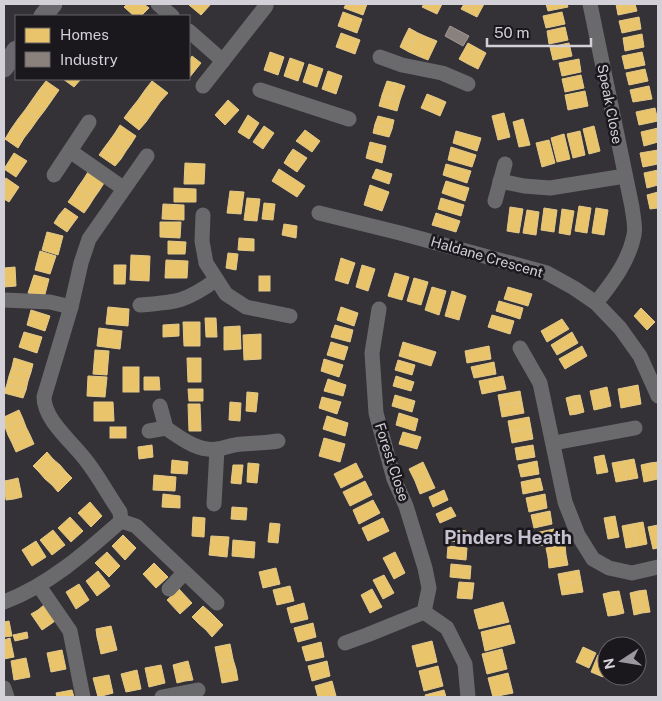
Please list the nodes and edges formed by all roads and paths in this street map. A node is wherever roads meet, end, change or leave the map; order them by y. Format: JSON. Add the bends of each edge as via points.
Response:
{"nodes":[{"id":1,"x":53,"y":4,"type":"edge"},
{"id":2,"x":158,"y":4,"type":"edge"},
{"id":3,"x":590,"y":4,"type":"edge"},
{"id":4,"x":266,"y":6,"type":"dead end"},
{"id":5,"x":44,"y":15,"type":"edge"},
{"id":6,"x":171,"y":15,"type":"edge"},
{"id":7,"x":190,"y":32,"type":"edge"},
{"id":8,"x":15,"y":52,"type":"edge"},
{"id":9,"x":380,"y":57,"type":"dead end"},
{"id":10,"x":223,"y":61,"type":"junction"},
{"id":11,"x":4,"y":68,"type":"edge"},
{"id":12,"x":468,"y":84,"type":"dead end"},
{"id":13,"x":202,"y":86,"type":"dead end"},
{"id":14,"x":260,"y":90,"type":"dead end"},
{"id":15,"x":349,"y":119,"type":"dead end"},
{"id":16,"x":89,"y":122,"type":"dead end"},
{"id":17,"x":70,"y":151,"type":"junction"},
{"id":18,"x":147,"y":156,"type":"dead end"},
{"id":19,"x":505,"y":164,"type":"dead end"},
{"id":20,"x":54,"y":175,"type":"dead end"},
{"id":21,"x":625,"y":176,"type":"junction"},
{"id":22,"x":500,"y":181,"type":"junction"},
{"id":23,"x":124,"y":188,"type":"junction"},
{"id":24,"x":495,"y":201,"type":"dead end"},
{"id":25,"x":319,"y":213,"type":"dead end"},
{"id":26,"x":203,"y":214,"type":"dead end"},
{"id":27,"x":216,"y":280,"type":"junction"},
{"id":28,"x":4,"y":300,"type":"edge"},
{"id":29,"x":596,"y":304,"type":"junction"},
{"id":30,"x":140,"y":305,"type":"dead end"},
{"id":31,"x":72,"y":307,"type":"junction"},
{"id":32,"x":290,"y":316,"type":"dead end"},
{"id":33,"x":382,"y":318,"type":"dead end"},
{"id":34,"x":520,"y":348,"type":"dead end"},
{"id":35,"x":658,"y":396,"type":"edge"},
{"id":36,"x":160,"y":406,"type":"dead end"},
{"id":37,"x":166,"y":428,"type":"junction"},
{"id":38,"x":635,"y":428,"type":"dead end"},
{"id":39,"x":149,"y":431,"type":"dead end"},
{"id":40,"x":278,"y":441,"type":"dead end"},
{"id":41,"x":554,"y":443,"type":"junction"},
{"id":42,"x":217,"y":449,"type":"junction"},
{"id":43,"x":214,"y":504,"type":"dead end"},
{"id":44,"x":121,"y":521,"type":"junction"},
{"id":45,"x":658,"y":568,"type":"edge"},
{"id":46,"x":184,"y":573,"type":"junction"},
{"id":47,"x":39,"y":586,"type":"junction"},
{"id":48,"x":169,"y":589,"type":"dead end"},
{"id":49,"x":4,"y":602,"type":"edge"},
{"id":50,"x":217,"y":603,"type":"dead end"},
{"id":51,"x":424,"y":612,"type":"junction"},
{"id":52,"x":345,"y":643,"type":"dead end"},
{"id":53,"x":4,"y":688,"type":"edge"},
{"id":54,"x":198,"y":690,"type":"dead end"},
{"id":55,"x":7,"y":697,"type":"edge"},
{"id":56,"x":84,"y":697,"type":"edge"},
{"id":57,"x":162,"y":697,"type":"edge"},
{"id":58,"x":468,"y":697,"type":"edge"}],
"edges":[{"from":1,"to":5,"type":"main road"},
{"from":2,"to":6,"type":"street"},
{"from":3,"to":21,"type":"street","name":"Speak Close"},
{"from":4,"to":10,"type":"street"},
{"from":7,"to":10,"type":"street"},
{"from":8,"to":11,"type":"main road"},
{"from":9,"to":12,"type":"street","via":[[442,73]]},
{"from":10,"to":13,"type":"street"},
{"from":14,"to":15,"type":"street"},
{"from":16,"to":17,"type":"street"},
{"from":17,"to":20,"type":"street"},
{"from":17,"to":23,"type":"street"},
{"from":18,"to":23,"type":"street"},
{"from":19,"to":22,"type":"street"},
{"from":21,"to":22,"type":"street","via":[[550,188]]},
{"from":21,"to":29,"type":"street","name":"Speak Close","via":[[634,234],[626,260]]},
{"from":22,"to":24,"type":"street"},
{"from":23,"to":31,"type":"street","via":[[89,239]]},
{"from":25,"to":29,"type":"street","name":"Haldane Crescent","via":[[547,273]]},
{"from":26,"to":27,"type":"street","via":[[202,241],[206,263]]},
{"from":27,"to":30,"type":"street","via":[[194,295],[174,302]]},
{"from":27,"to":32,"type":"street","via":[[226,294],[246,307]]},
{"from":28,"to":31,"type":"street","via":[[50,302]]},
{"from":29,"to":35,"type":"street","name":"Haldane Crescent","via":[[620,328],[640,356]]},
{"from":31,"to":44,"type":"street","via":[[44,405],[59,431],[90,465],[120,512]]},
{"from":33,"to":51,"type":"street","name":"Forest Close","via":[[372,354],[376,412],[394,479],[425,568],[429,588]]},
{"from":34,"to":41,"type":"street","via":[[540,383]]},
{"from":36,"to":37,"type":"street"},
{"from":37,"to":39,"type":"street"},
{"from":37,"to":42,"type":"street","via":[[188,443],[204,449]]},
{"from":38,"to":41,"type":"street"},
{"from":40,"to":42,"type":"street"},
{"from":41,"to":45,"type":"street","via":[[565,502],[578,535],[593,559],[609,568],[632,573]]},
{"from":42,"to":43,"type":"street","via":[[208,485]]},
{"from":44,"to":46,"type":"street","via":[[136,526]]},
{"from":44,"to":47,"type":"street","via":[[76,560]]},
{"from":46,"to":48,"type":"street"},
{"from":46,"to":50,"type":"street"},
{"from":47,"to":49,"type":"street"},
{"from":47,"to":56,"type":"street","via":[[70,631]]},
{"from":51,"to":52,"type":"street"},
{"from":51,"to":58,"type":"street","via":[[447,628],[465,664]]},
{"from":53,"to":55,"type":"street"},
{"from":54,"to":57,"type":"street"}]}
